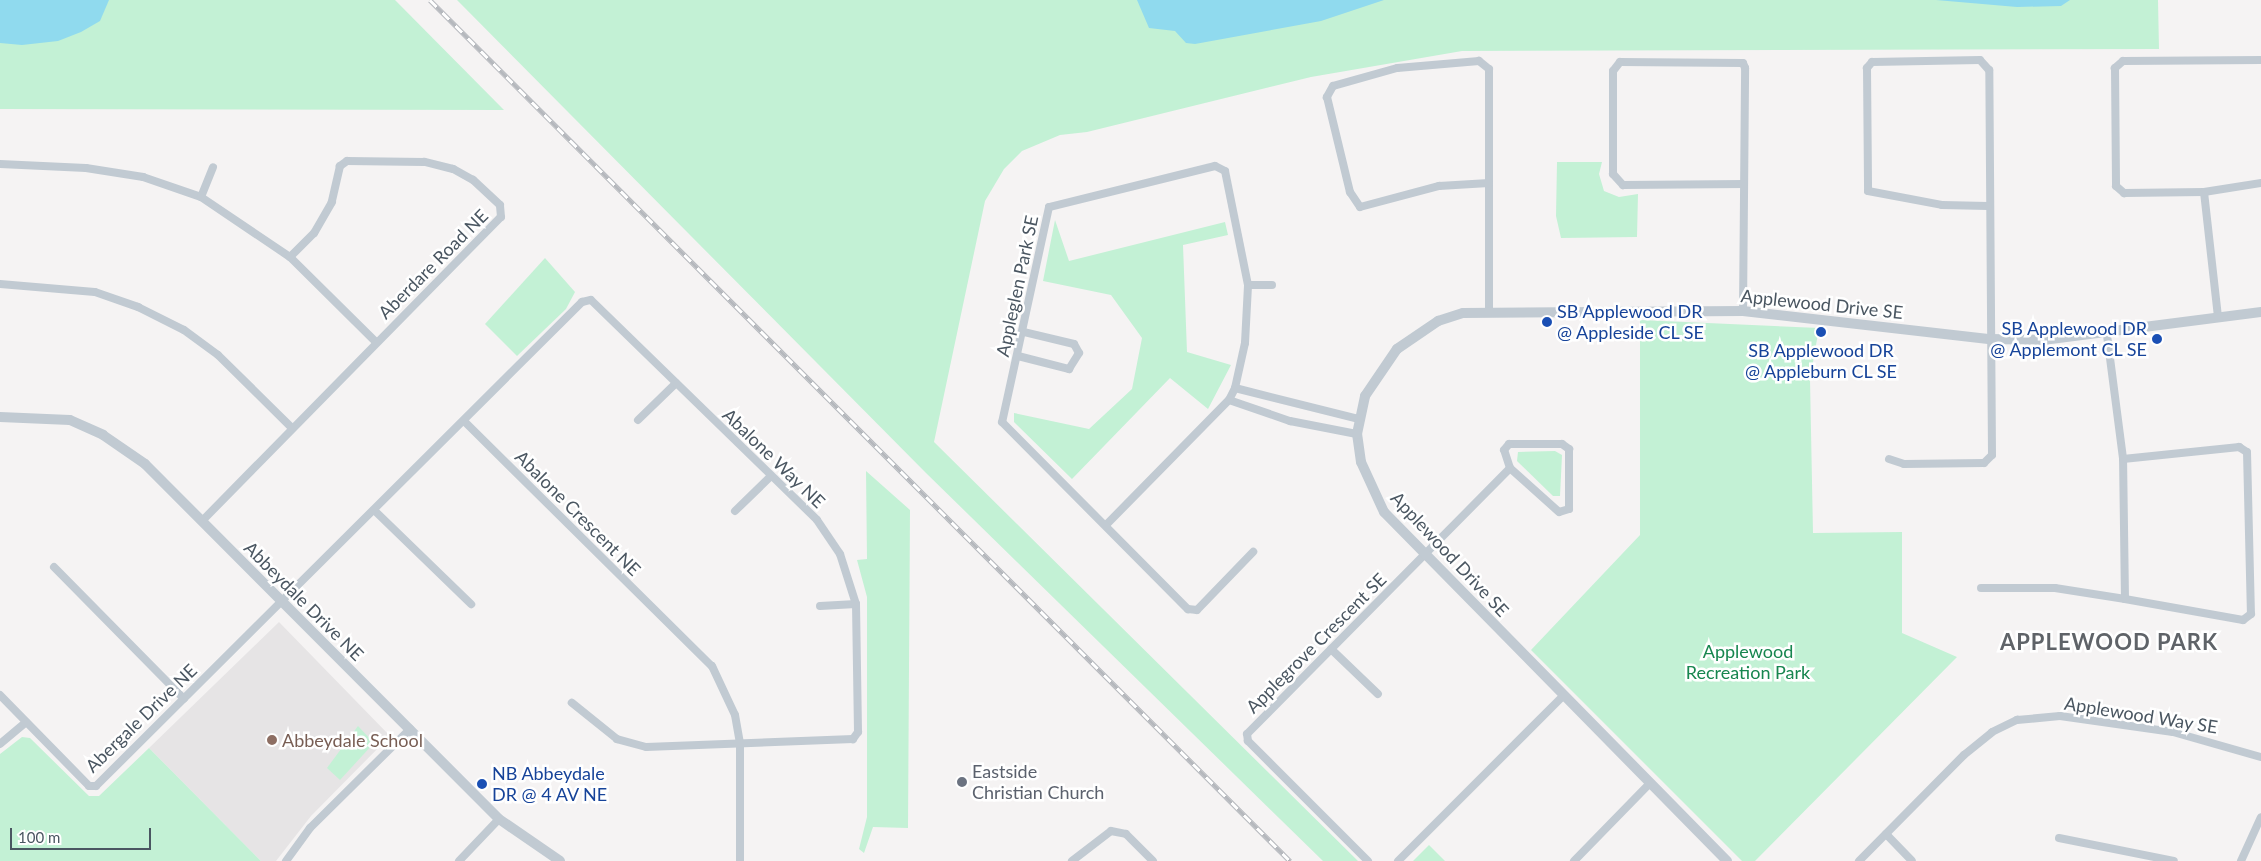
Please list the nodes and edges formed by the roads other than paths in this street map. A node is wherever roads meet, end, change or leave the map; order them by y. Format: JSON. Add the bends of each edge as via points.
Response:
{"nodes":[{"id":1,"x":2261,"y":60,"type":"edge"},
{"id":2,"x":0,"y":164,"type":"edge"},
{"id":3,"x":213,"y":167,"type":"dead end"},
{"id":4,"x":1489,"y":183,"type":"junction"},
{"id":5,"x":2261,"y":183,"type":"edge"},
{"id":6,"x":1744,"y":184,"type":"junction"},
{"id":7,"x":2204,"y":192,"type":"junction"},
{"id":8,"x":201,"y":197,"type":"junction"},
{"id":9,"x":1988,"y":206,"type":"junction"},
{"id":10,"x":290,"y":257,"type":"junction"},
{"id":11,"x":0,"y":284,"type":"edge"},
{"id":12,"x":1248,"y":285,"type":"junction"},
{"id":13,"x":1272,"y":285,"type":"dead end"},
{"id":14,"x":1743,"y":311,"type":"junction"},
{"id":15,"x":1489,"y":312,"type":"junction"},
{"id":16,"x":2261,"y":312,"type":"edge"},
{"id":17,"x":2218,"y":317,"type":"junction"},
{"id":18,"x":1024,"y":332,"type":"junction"},
{"id":19,"x":2107,"y":335,"type":"junction"},
{"id":20,"x":1990,"y":340,"type":"junction"},
{"id":21,"x":376,"y":342,"type":"junction"},
{"id":22,"x":1018,"y":356,"type":"junction"},
{"id":23,"x":676,"y":383,"type":"junction"},
{"id":24,"x":1235,"y":388,"type":"junction"},
{"id":25,"x":1228,"y":400,"type":"junction"},
{"id":26,"x":1294,"y":406,"type":"junction"},
{"id":27,"x":0,"y":417,"type":"edge"},
{"id":28,"x":1358,"y":419,"type":"junction"},
{"id":29,"x":638,"y":420,"type":"dead end"},
{"id":30,"x":464,"y":421,"type":"junction"},
{"id":31,"x":1290,"y":421,"type":"junction"},
{"id":32,"x":291,"y":427,"type":"junction"},
{"id":33,"x":1356,"y":434,"type":"junction"},
{"id":34,"x":1889,"y":459,"type":"dead end"},
{"id":35,"x":2123,"y":459,"type":"junction"},
{"id":36,"x":1510,"y":468,"type":"junction"},
{"id":37,"x":771,"y":476,"type":"junction"},
{"id":38,"x":375,"y":511,"type":"junction"},
{"id":39,"x":735,"y":511,"type":"dead end"},
{"id":40,"x":203,"y":520,"type":"junction"},
{"id":41,"x":1107,"y":524,"type":"junction"},
{"id":42,"x":1253,"y":552,"type":"dead end"},
{"id":43,"x":1426,"y":555,"type":"junction"},
{"id":44,"x":54,"y":567,"type":"dead end"},
{"id":45,"x":1981,"y":588,"type":"dead end"},
{"id":46,"x":2125,"y":599,"type":"junction"},
{"id":47,"x":281,"y":602,"type":"junction"},
{"id":48,"x":471,"y":604,"type":"dead end"},
{"id":49,"x":856,"y":604,"type":"junction"},
{"id":50,"x":820,"y":606,"type":"dead end"},
{"id":51,"x":1331,"y":649,"type":"junction"},
{"id":52,"x":1378,"y":694,"type":"dead end"},
{"id":53,"x":0,"y":695,"type":"edge"},
{"id":54,"x":1563,"y":696,"type":"junction"},
{"id":55,"x":184,"y":699,"type":"junction"},
{"id":56,"x":572,"y":703,"type":"dead end"},
{"id":57,"x":26,"y":722,"type":"junction"},
{"id":58,"x":410,"y":729,"type":"junction"},
{"id":59,"x":0,"y":744,"type":"edge"},
{"id":60,"x":740,"y":744,"type":"junction"},
{"id":61,"x":2261,"y":757,"type":"edge"},
{"id":62,"x":1650,"y":783,"type":"junction"},
{"id":63,"x":2261,"y":817,"type":"edge"},
{"id":64,"x":499,"y":819,"type":"junction"},
{"id":65,"x":1886,"y":834,"type":"junction"},
{"id":66,"x":2059,"y":838,"type":"dead end"},
{"id":67,"x":286,"y":861,"type":"edge"},
{"id":68,"x":459,"y":861,"type":"edge"},
{"id":69,"x":560,"y":861,"type":"edge"},
{"id":70,"x":740,"y":861,"type":"edge"},
{"id":71,"x":1072,"y":861,"type":"edge"},
{"id":72,"x":1153,"y":861,"type":"edge"},
{"id":73,"x":1368,"y":861,"type":"edge"},
{"id":74,"x":1398,"y":861,"type":"edge"},
{"id":75,"x":1574,"y":861,"type":"edge"},
{"id":76,"x":1727,"y":861,"type":"edge"},
{"id":77,"x":1859,"y":861,"type":"edge"},
{"id":78,"x":1912,"y":861,"type":"edge"},
{"id":79,"x":2174,"y":861,"type":"edge"},
{"id":80,"x":2241,"y":861,"type":"edge"}],
"edges":[{"from":1,"to":7,"type":"street","via":[[2122,60],[2115,68],[2116,186],[2124,193]]},
{"from":2,"to":8,"type":"street","via":[[86,168],[143,177]]},
{"from":3,"to":8,"type":"street"},
{"from":4,"to":4,"type":"street","via":[[1489,69],[1479,61],[1397,68],[1333,86],[1327,96],[1350,192],[1360,206],[1439,186]]},
{"from":4,"to":15,"type":"street"},
{"from":5,"to":7,"type":"street"},
{"from":6,"to":6,"type":"street","via":[[1743,63],[1620,62],[1613,71],[1614,174],[1623,184]]},
{"from":6,"to":14,"type":"street"},
{"from":7,"to":17,"type":"street"},
{"from":8,"to":10,"type":"street"},
{"from":9,"to":9,"type":"street","via":[[1990,70],[1980,60],[1872,62],[1867,68],[1868,191],[1942,205]]},
{"from":9,"to":20,"type":"street"},
{"from":10,"to":21,"type":"street"},
{"from":10,"to":21,"type":"street","name":"Aberdare Road NE","via":[[314,233],[332,202],[340,166],[347,161],[424,162],[452,169],[473,180],[500,206],[501,217]]},
{"from":11,"to":32,"type":"street","via":[[95,292],[138,307],[184,330],[218,355]]},
{"from":12,"to":13,"type":"street"},
{"from":12,"to":18,"type":"street","name":"Appleglen Park SE","via":[[1225,171],[1215,166],[1049,207]]},
{"from":12,"to":24,"type":"street","name":"Appleglen Park SE","via":[[1245,343]]},
{"from":14,"to":15,"type":"street","name":"Applewood Drive SE"},
{"from":14,"to":20,"type":"street","name":"Applewood Drive SE"},
{"from":15,"to":28,"type":"street","name":"Applewood Drive SE","via":[[1463,312],[1438,321],[1403,344],[1379,370]]},
{"from":16,"to":17,"type":"street","name":"Applewood Drive SE"},
{"from":17,"to":19,"type":"street","name":"Applewood Drive SE"},
{"from":18,"to":22,"type":"street","name":"Appleglen Park SE"},
{"from":18,"to":22,"type":"street","via":[[1074,344],[1079,353],[1069,369]]},
{"from":19,"to":20,"type":"street","name":"Applewood Drive SE"},
{"from":19,"to":35,"type":"street"},
{"from":20,"to":34,"type":"street","via":[[1992,454],[1984,463],[1904,464]]},
{"from":21,"to":32,"type":"street","name":"Aberdare Road NE"},
{"from":22,"to":41,"type":"street","name":"Appleglen Park SE","via":[[1002,422]]},
{"from":23,"to":29,"type":"street"},
{"from":23,"to":30,"type":"street","name":"Abalone Way NE","via":[[591,300],[582,302]]},
{"from":23,"to":37,"type":"street","name":"Abalone Way NE"},
{"from":24,"to":25,"type":"street","name":"Appleglen Park SE"},
{"from":24,"to":26,"type":"street"},
{"from":25,"to":31,"type":"street"},
{"from":25,"to":41,"type":"street","name":"Appleglen Park SE"},
{"from":26,"to":28,"type":"street"},
{"from":26,"to":31,"type":"street"},
{"from":27,"to":40,"type":"street","name":"Abbeydale Drive NE","via":[[70,420],[104,436],[145,464]]},
{"from":28,"to":33,"type":"street","name":"Applewood Drive SE"},
{"from":30,"to":38,"type":"street"},
{"from":30,"to":60,"type":"street","name":"Abalone Crescent NE","via":[[712,666],[735,715]]},
{"from":31,"to":33,"type":"street"},
{"from":32,"to":40,"type":"street","name":"Aberdare Road NE"},
{"from":33,"to":43,"type":"street","name":"Applewood Drive SE","via":[[1370,489],[1384,512]]},
{"from":35,"to":46,"type":"street"},
{"from":35,"to":46,"type":"street","via":[[2239,447],[2247,452],[2251,614],[2243,620]]},
{"from":36,"to":36,"type":"street","via":[[1504,450],[1508,444],[1562,444],[1569,449],[1569,509],[1559,512]]},
{"from":36,"to":43,"type":"street","name":"Applegrove Crescent SE"},
{"from":37,"to":39,"type":"street"},
{"from":37,"to":49,"type":"street","name":"Abalone Way NE","via":[[817,520],[840,554]]},
{"from":38,"to":47,"type":"street"},
{"from":38,"to":48,"type":"street"},
{"from":40,"to":47,"type":"street","name":"Abbeydale Drive NE"},
{"from":41,"to":42,"type":"street","via":[[1188,609],[1197,610]]},
{"from":43,"to":51,"type":"street","name":"Applegrove Crescent SE"},
{"from":43,"to":54,"type":"street","name":"Applewood Drive SE"},
{"from":44,"to":55,"type":"street"},
{"from":45,"to":46,"type":"street","via":[[2055,588]]},
{"from":47,"to":55,"type":"street","name":"Abergale Drive NE"},
{"from":47,"to":58,"type":"street","name":"Abbeydale Drive NE"},
{"from":49,"to":50,"type":"street"},
{"from":49,"to":60,"type":"street","name":"Abalone Way NE","via":[[858,732],[853,739]]},
{"from":51,"to":52,"type":"street"},
{"from":51,"to":73,"type":"street","name":"Applegrove Crescent SE","via":[[1247,734],[1248,741]]},
{"from":53,"to":57,"type":"street","name":"Abergale Drive NE"},
{"from":54,"to":62,"type":"street","name":"Applewood Drive SE"},
{"from":54,"to":74,"type":"street"},
{"from":55,"to":57,"type":"street","name":"Abergale Drive NE","via":[[96,786],[89,786]]},
{"from":56,"to":60,"type":"street","via":[[617,739],[646,747]]},
{"from":57,"to":59,"type":"street"},
{"from":58,"to":64,"type":"street","name":"Abbeydale Drive NE"},
{"from":58,"to":67,"type":"street","via":[[310,828]]},
{"from":60,"to":70,"type":"street","name":"Abalone Crescent NE"},
{"from":61,"to":65,"type":"street","name":"Applewood Way SE","via":[[2173,732],[2060,716],[2017,720],[1992,732],[1964,754]]},
{"from":62,"to":75,"type":"street"},
{"from":62,"to":76,"type":"street","name":"Applewood Drive SE"},
{"from":63,"to":80,"type":"street"},
{"from":64,"to":68,"type":"street"},
{"from":64,"to":69,"type":"street","name":"Abbeydale Drive NE"},
{"from":65,"to":77,"type":"street","name":"Applewood Way SE"},
{"from":65,"to":78,"type":"street"},
{"from":66,"to":79,"type":"street"},
{"from":71,"to":72,"type":"street","via":[[1111,831],[1126,834]]}]}
